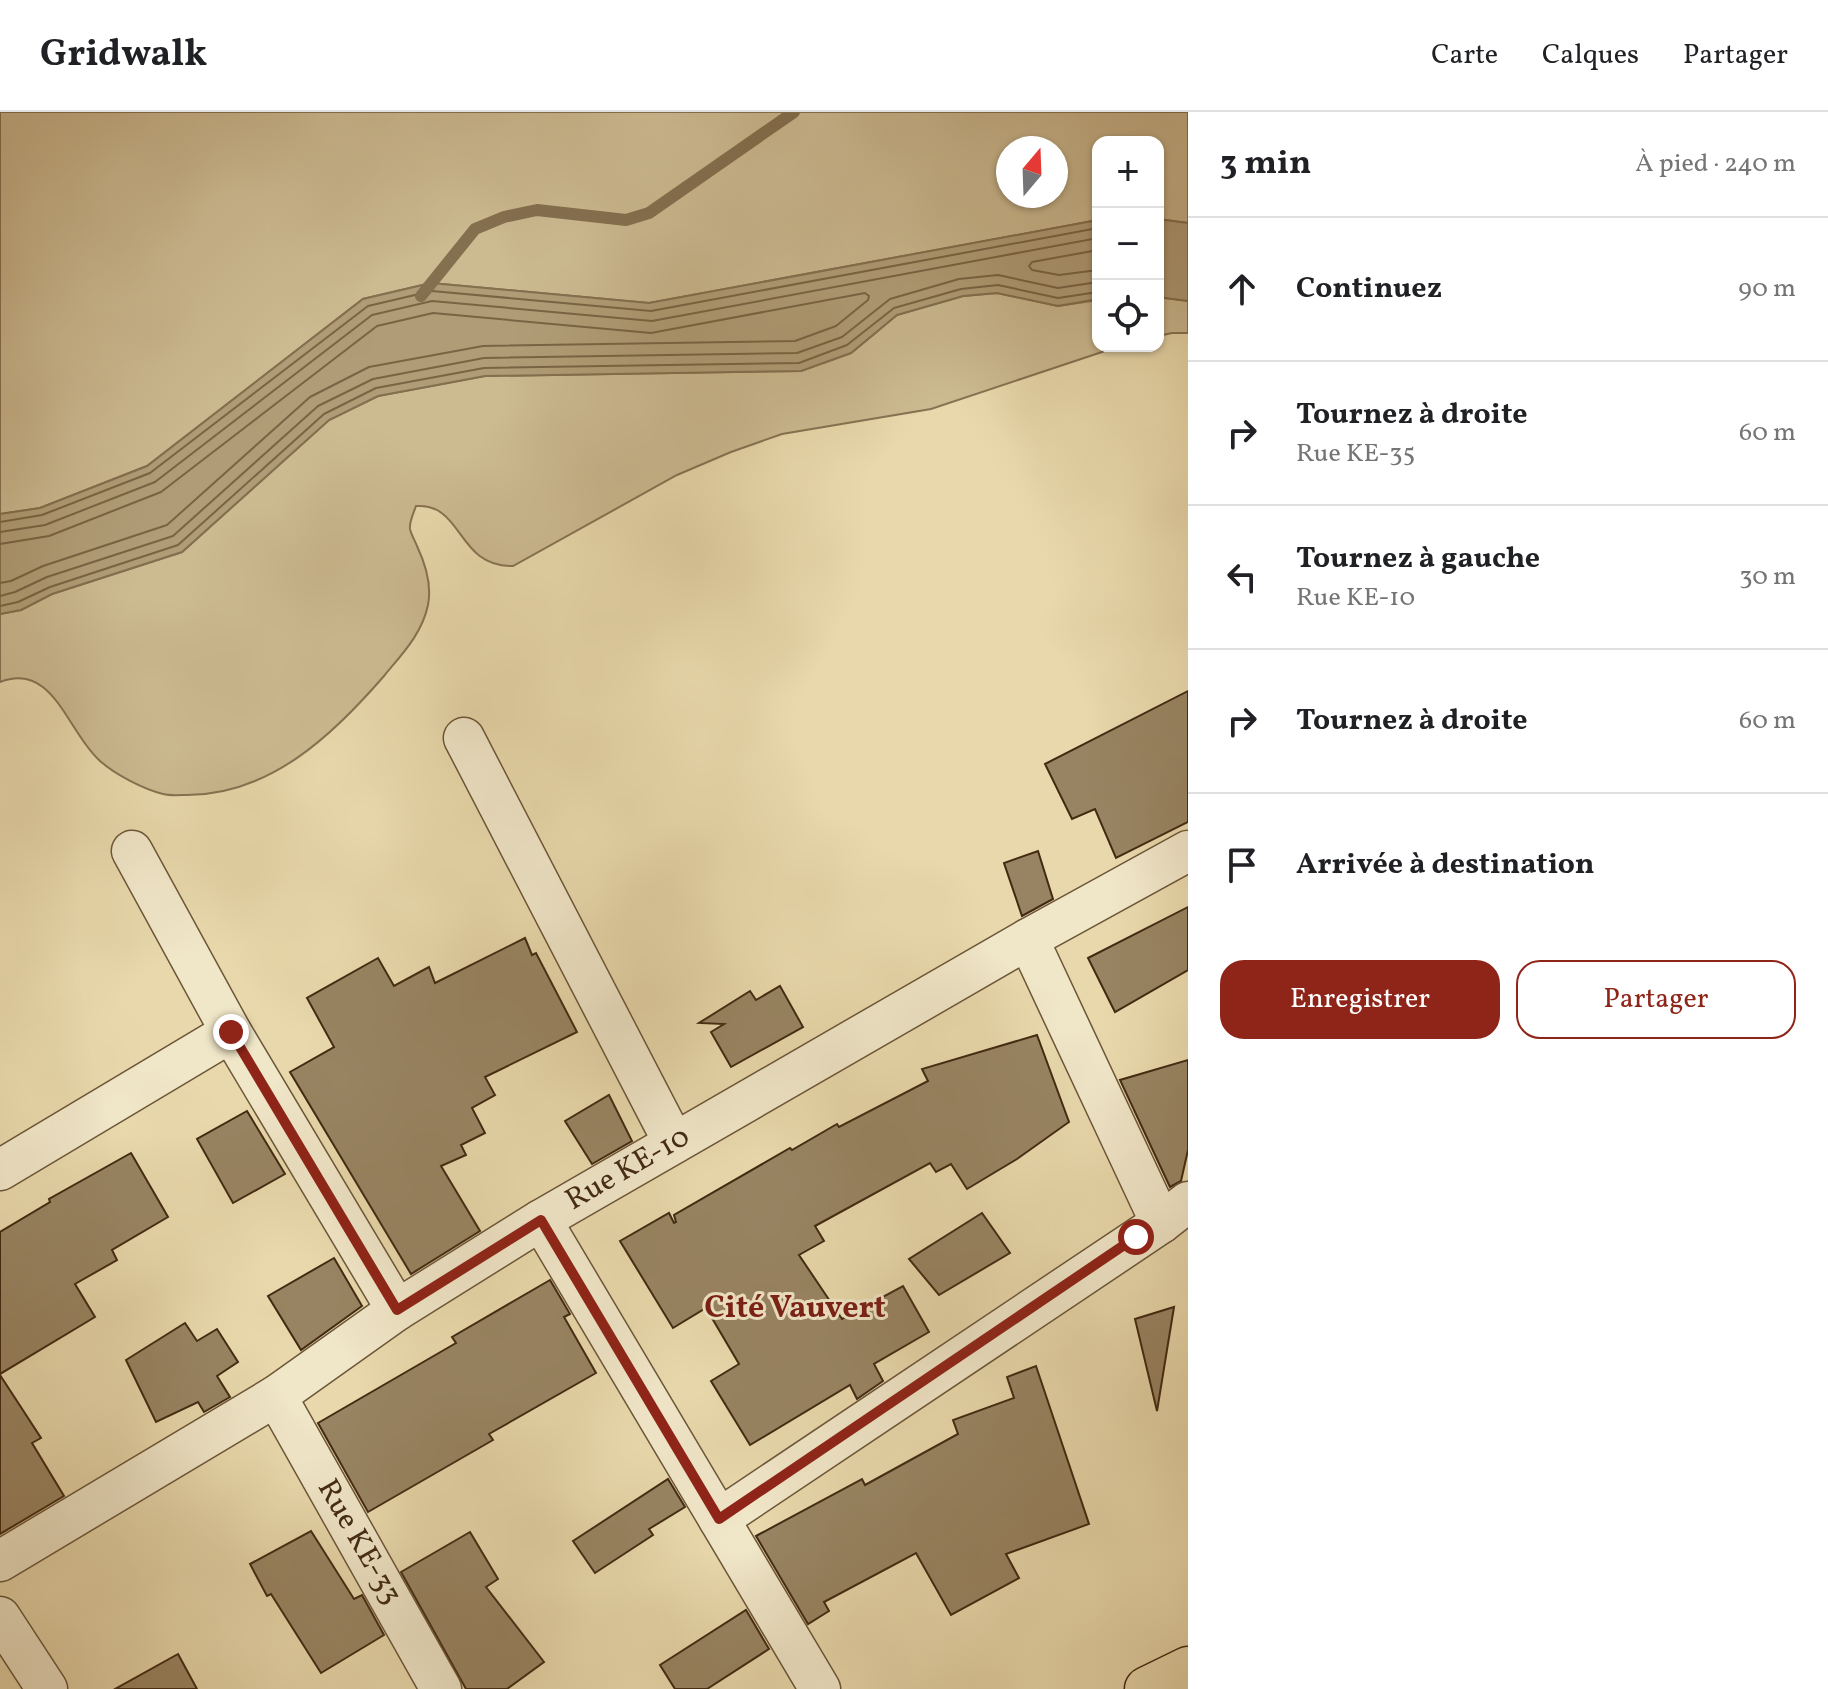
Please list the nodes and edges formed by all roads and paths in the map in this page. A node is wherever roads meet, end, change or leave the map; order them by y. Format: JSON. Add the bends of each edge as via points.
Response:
{"nodes":[{"id":1,"x":464,"y":738,"type":"dead end"},
{"id":2,"x":132,"y":851,"type":"dead end"},
{"id":3,"x":1188,"y":851,"type":"edge"},
{"id":4,"x":1028,"y":939,"type":"junction"},
{"id":5,"x":231,"y":1032,"type":"junction"},
{"id":6,"x":674,"y":1143,"type":"junction"},
{"id":7,"x":0,"y":1170,"type":"edge"},
{"id":8,"x":1174,"y":1213,"type":"edge"},
{"id":9,"x":541,"y":1220,"type":"junction"},
{"id":10,"x":397,"y":1310,"type":"junction"},
{"id":11,"x":276,"y":1396,"type":"junction"},
{"id":12,"x":719,"y":1519,"type":"junction"},
{"id":13,"x":0,"y":1561,"type":"edge"},
{"id":14,"x":0,"y":1617,"type":"edge"},
{"id":15,"x":1188,"y":1669,"type":"edge"},
{"id":16,"x":47,"y":1689,"type":"edge"},
{"id":17,"x":441,"y":1689,"type":"edge"},
{"id":18,"x":820,"y":1689,"type":"edge"},
{"id":19,"x":1147,"y":1689,"type":"edge"}],
"edges":[{"from":1,"to":6,"type":"street"},
{"from":2,"to":5,"type":"street"},
{"from":3,"to":4,"type":"street","name":"Rue KE-10"},
{"from":4,"to":6,"type":"street","name":"Rue KE-10"},
{"from":4,"to":8,"type":"street"},
{"from":5,"to":7,"type":"street"},
{"from":5,"to":10,"type":"street"},
{"from":6,"to":9,"type":"street","name":"Rue KE-10"},
{"from":8,"to":12,"type":"street"},
{"from":9,"to":10,"type":"street","name":"Rue KE-10"},
{"from":9,"to":12,"type":"street"},
{"from":10,"to":11,"type":"street","name":"Rue KE-10"},
{"from":11,"to":13,"type":"street","name":"Rue KE-10"},
{"from":11,"to":17,"type":"street","name":"Rue KE-33"},
{"from":12,"to":18,"type":"street"},
{"from":14,"to":16,"type":"street"},
{"from":15,"to":19,"type":"highway"}]}
